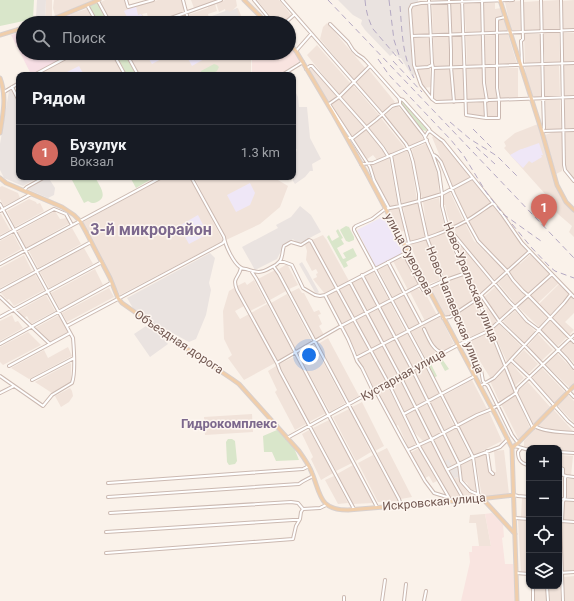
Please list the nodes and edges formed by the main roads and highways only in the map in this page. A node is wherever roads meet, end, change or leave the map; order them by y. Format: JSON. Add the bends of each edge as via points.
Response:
{"nodes":[{"id":1,"x":99,"y":0,"type":"edge"},
{"id":2,"x":244,"y":0,"type":"edge"},
{"id":3,"x":500,"y":0,"type":"edge"},
{"id":4,"x":60,"y":16,"type":"edge"},
{"id":5,"x":261,"y":16,"type":"edge"},
{"id":6,"x":16,"y":30,"type":"edge"},
{"id":7,"x":0,"y":35,"type":"edge"},
{"id":8,"x":296,"y":50,"type":"edge"},
{"id":9,"x":0,"y":78,"type":"edge"},
{"id":10,"x":0,"y":133,"type":"edge"},
{"id":11,"x":0,"y":178,"type":"edge"},
{"id":12,"x":574,"y":210,"type":"edge"},
{"id":13,"x":574,"y":386,"type":"edge"},
{"id":14,"x":513,"y":447,"type":"junction"},
{"id":15,"x":514,"y":495,"type":"junction"},
{"id":16,"x":480,"y":498,"type":"junction"},
{"id":17,"x":354,"y":509,"type":"joint"},
{"id":18,"x":515,"y":534,"type":"junction"},
{"id":19,"x":517,"y":601,"type":"edge"}],
"edges":[{"from":1,"to":4,"type":"main road"},
{"from":2,"to":5,"type":"main road"},
{"from":3,"to":12,"type":"main road","via":[[557,185],[566,202]]},
{"from":6,"to":7,"type":"main road"},
{"from":8,"to":14,"type":"main road","name":"улица Суворова","via":[[349,138]]},
{"from":9,"to":10,"type":"main road","via":[[4,92]]},
{"from":11,"to":17,"type":"main road","name":"Объездная дорога","via":[[74,215],[102,262],[122,303],[239,384],[299,451],[309,466],[326,505],[342,510]]},
{"from":13,"to":14,"type":"main road"},
{"from":14,"to":15,"type":"main road"},
{"from":15,"to":16,"type":"main road","name":"Искровская улица"},
{"from":15,"to":18,"type":"main road"},
{"from":16,"to":17,"type":"main road","name":"Искровская улица"},
{"from":16,"to":18,"type":"main road"},
{"from":18,"to":19,"type":"main road"}]}
